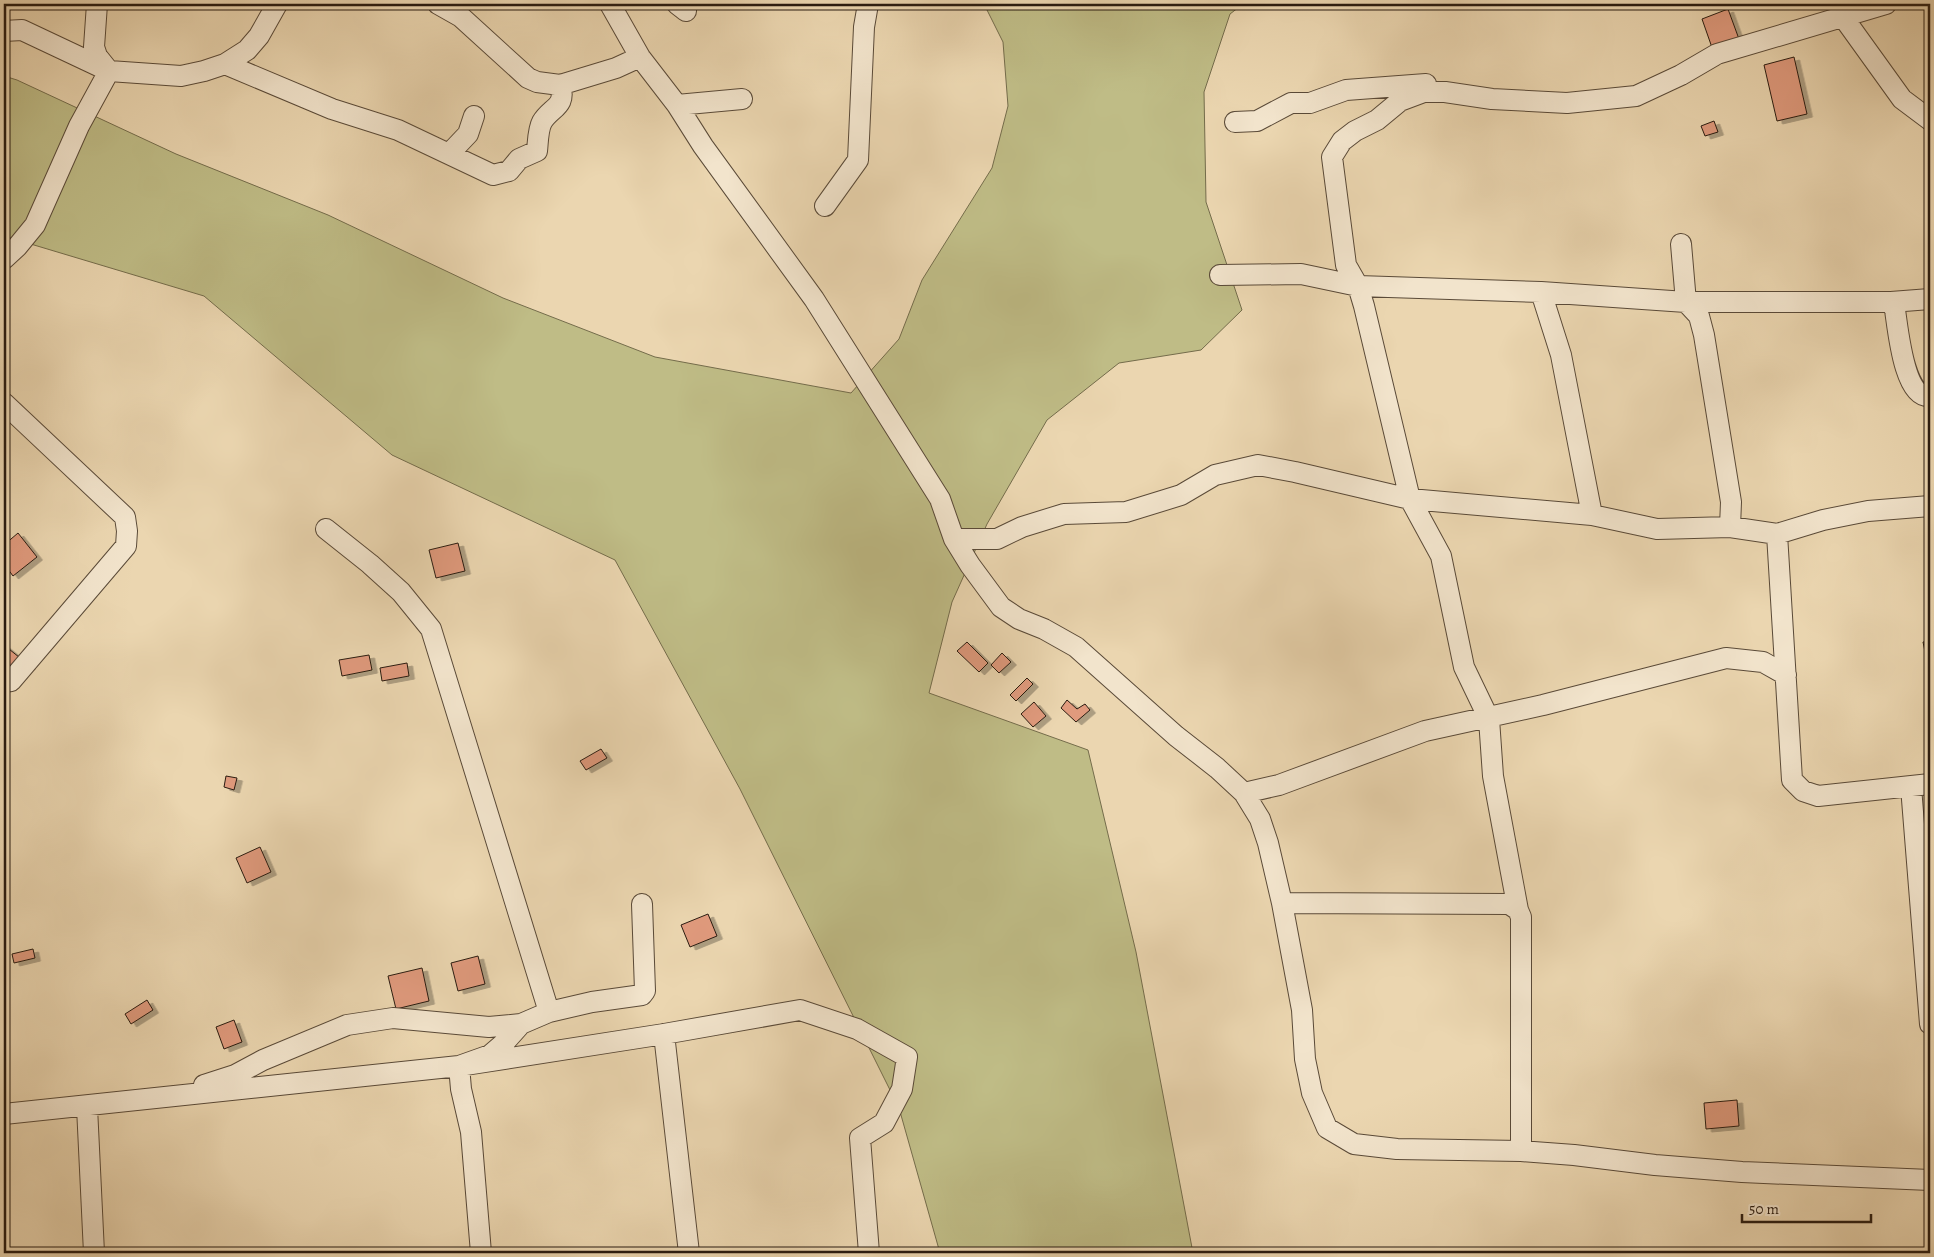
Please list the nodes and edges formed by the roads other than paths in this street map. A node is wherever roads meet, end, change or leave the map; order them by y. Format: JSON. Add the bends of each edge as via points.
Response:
{"nodes":[{"id":1,"x":97,"y":4,"type":"edge"},
{"id":2,"x":277,"y":4,"type":"edge"},
{"id":3,"x":438,"y":4,"type":"edge"},
{"id":4,"x":610,"y":4,"type":"edge"},
{"id":5,"x":868,"y":4,"type":"edge"},
{"id":6,"x":1886,"y":4,"type":"edge"},
{"id":7,"x":1843,"y":17,"type":"junction"},
{"id":8,"x":4,"y":31,"type":"edge"},
{"id":9,"x":640,"y":57,"type":"junction"},
{"id":10,"x":225,"y":64,"type":"junction"},
{"id":11,"x":109,"y":71,"type":"junction"},
{"id":12,"x":560,"y":85,"type":"junction"},
{"id":13,"x":1444,"y":92,"type":"junction"},
{"id":14,"x":742,"y":99,"type":"dead end"},
{"id":15,"x":677,"y":105,"type":"junction"},
{"id":16,"x":474,"y":116,"type":"dead end"},
{"id":17,"x":1930,"y":120,"type":"edge"},
{"id":18,"x":1235,"y":122,"type":"dead end"},
{"id":19,"x":449,"y":154,"type":"junction"},
{"id":20,"x":825,"y":206,"type":"dead end"},
{"id":21,"x":1681,"y":244,"type":"dead end"},
{"id":22,"x":4,"y":259,"type":"edge"},
{"id":23,"x":1220,"y":275,"type":"dead end"},
{"id":24,"x":1358,"y":286,"type":"junction"},
{"id":25,"x":1541,"y":292,"type":"junction"},
{"id":26,"x":1930,"y":299,"type":"edge"},
{"id":27,"x":1686,"y":302,"type":"junction"},
{"id":28,"x":1891,"y":302,"type":"junction"},
{"id":29,"x":1930,"y":396,"type":"edge"},
{"id":30,"x":4,"y":403,"type":"edge"},
{"id":31,"x":1410,"y":499,"type":"junction"},
{"id":32,"x":1930,"y":506,"type":"edge"},
{"id":33,"x":1592,"y":515,"type":"junction"},
{"id":34,"x":1730,"y":527,"type":"junction"},
{"id":35,"x":326,"y":529,"type":"dead end"},
{"id":36,"x":1777,"y":534,"type":"junction"},
{"id":37,"x":954,"y":539,"type":"junction"},
{"id":38,"x":1786,"y":675,"type":"junction"},
{"id":39,"x":4,"y":682,"type":"edge"},
{"id":40,"x":1489,"y":719,"type":"junction"},
{"id":41,"x":1921,"y":786,"type":"edge"},
{"id":42,"x":1244,"y":793,"type":"junction"},
{"id":43,"x":1282,"y":903,"type":"junction"},
{"id":44,"x":642,"y":904,"type":"dead end"},
{"id":45,"x":1518,"y":910,"type":"junction"},
{"id":46,"x":549,"y":1012,"type":"junction"},
{"id":47,"x":520,"y":1024,"type":"junction"},
{"id":48,"x":1930,"y":1024,"type":"edge"},
{"id":49,"x":664,"y":1034,"type":"junction"},
{"id":50,"x":459,"y":1066,"type":"junction"},
{"id":51,"x":87,"y":1107,"type":"junction"},
{"id":52,"x":4,"y":1114,"type":"edge"},
{"id":53,"x":1521,"y":1151,"type":"junction"},
{"id":54,"x":1930,"y":1180,"type":"edge"},
{"id":55,"x":94,"y":1253,"type":"edge"},
{"id":56,"x":481,"y":1253,"type":"edge"},
{"id":57,"x":689,"y":1253,"type":"edge"},
{"id":58,"x":869,"y":1253,"type":"edge"}],
"edges":[{"from":1,"to":11,"type":"street","via":[[94,47]]},
{"from":2,"to":10,"type":"street","via":[[247,50]]},
{"from":3,"to":12,"type":"street","via":[[461,17],[528,78]]},
{"from":4,"to":9,"type":"street"},
{"from":5,"to":20,"type":"street","via":[[864,27],[858,160]]},
{"from":6,"to":7,"type":"street"},
{"from":7,"to":13,"type":"street","via":[[1717,54],[1636,96],[1567,103],[1492,99]]},
{"from":7,"to":17,"type":"street","via":[[1902,99]]},
{"from":8,"to":11,"type":"street","via":[[22,30]]},
{"from":9,"to":12,"type":"street"},
{"from":9,"to":15,"type":"street"},
{"from":10,"to":11,"type":"street","via":[[181,76]]},
{"from":10,"to":19,"type":"street","via":[[332,109],[398,130]]},
{"from":11,"to":22,"type":"street","via":[[79,126],[35,225]]},
{"from":12,"to":19,"type":"street","via":[[561,102],[542,123],[537,150],[519,158],[508,172],[493,175]]},
{"from":13,"to":18,"type":"street","via":[[1426,84],[1346,90],[1310,103],[1291,103],[1257,120]]},
{"from":13,"to":24,"type":"street","via":[[1424,92],[1400,101],[1377,120],[1342,141],[1332,157],[1346,265]]},
{"from":14,"to":15,"type":"street"},
{"from":15,"to":37,"type":"street","via":[[702,146],[814,299],[859,368],[940,499]]},
{"from":16,"to":19,"type":"street","via":[[468,134]]},
{"from":21,"to":27,"type":"street"},
{"from":23,"to":24,"type":"street","via":[[1301,274]]},
{"from":24,"to":25,"type":"street"},
{"from":24,"to":31,"type":"street"},
{"from":25,"to":27,"type":"street"},
{"from":25,"to":33,"type":"street","via":[[1561,355]]},
{"from":26,"to":28,"type":"street"},
{"from":27,"to":28,"type":"street"},
{"from":27,"to":34,"type":"street","via":[[1699,316],[1704,335],[1731,502]]},
{"from":28,"to":29,"type":"street","via":[[1904,366],[1918,392],[1925,397]]},
{"from":30,"to":39,"type":"street","via":[[125,517],[127,531],[126,546],[10,681]]},
{"from":31,"to":33,"type":"street"},
{"from":31,"to":37,"type":"street","via":[[1258,465],[1215,475],[1181,495],[1126,512],[1064,514],[1022,526],[997,539]]},
{"from":31,"to":40,"type":"street","via":[[1441,556],[1464,667]]},
{"from":32,"to":36,"type":"street","via":[[1868,511]]},
{"from":33,"to":34,"type":"street","via":[[1657,529]]},
{"from":34,"to":36,"type":"street"},
{"from":35,"to":46,"type":"street","via":[[401,592],[431,629]]},
{"from":36,"to":38,"type":"street"},
{"from":37,"to":42,"type":"street","via":[[1001,607],[1076,647]]},
{"from":38,"to":40,"type":"street","via":[[1763,662],[1726,658]]},
{"from":38,"to":41,"type":"street","via":[[1792,780],[1803,791],[1818,796]]},
{"from":40,"to":42,"type":"street","via":[[1425,732],[1279,785]]},
{"from":40,"to":45,"type":"street","via":[[1493,776]]},
{"from":41,"to":48,"type":"street"},
{"from":42,"to":43,"type":"street","via":[[1260,819]]},
{"from":43,"to":45,"type":"street","via":[[1509,904]]},
{"from":43,"to":53,"type":"street","via":[[1302,1010],[1312,1093],[1327,1128],[1354,1144],[1398,1149]]},
{"from":44,"to":46,"type":"street","via":[[645,991],[642,995]]},
{"from":45,"to":53,"type":"street","via":[[1521,918]]},
{"from":46,"to":47,"type":"street"},
{"from":47,"to":50,"type":"street","via":[[490,1055]]},
{"from":47,"to":51,"type":"street","via":[[489,1027],[393,1018],[347,1025],[263,1060],[236,1075],[204,1085],[138,1094]]},
{"from":49,"to":50,"type":"street"},
{"from":49,"to":57,"type":"street"},
{"from":49,"to":58,"type":"street","via":[[800,1010],[857,1029],[907,1056],[902,1089],[884,1123],[860,1138]]},
{"from":50,"to":51,"type":"street"},
{"from":50,"to":56,"type":"street","via":[[471,1132]]},
{"from":51,"to":52,"type":"street"},
{"from":51,"to":55,"type":"street"},
{"from":53,"to":54,"type":"street","via":[[1742,1172]]}]}
